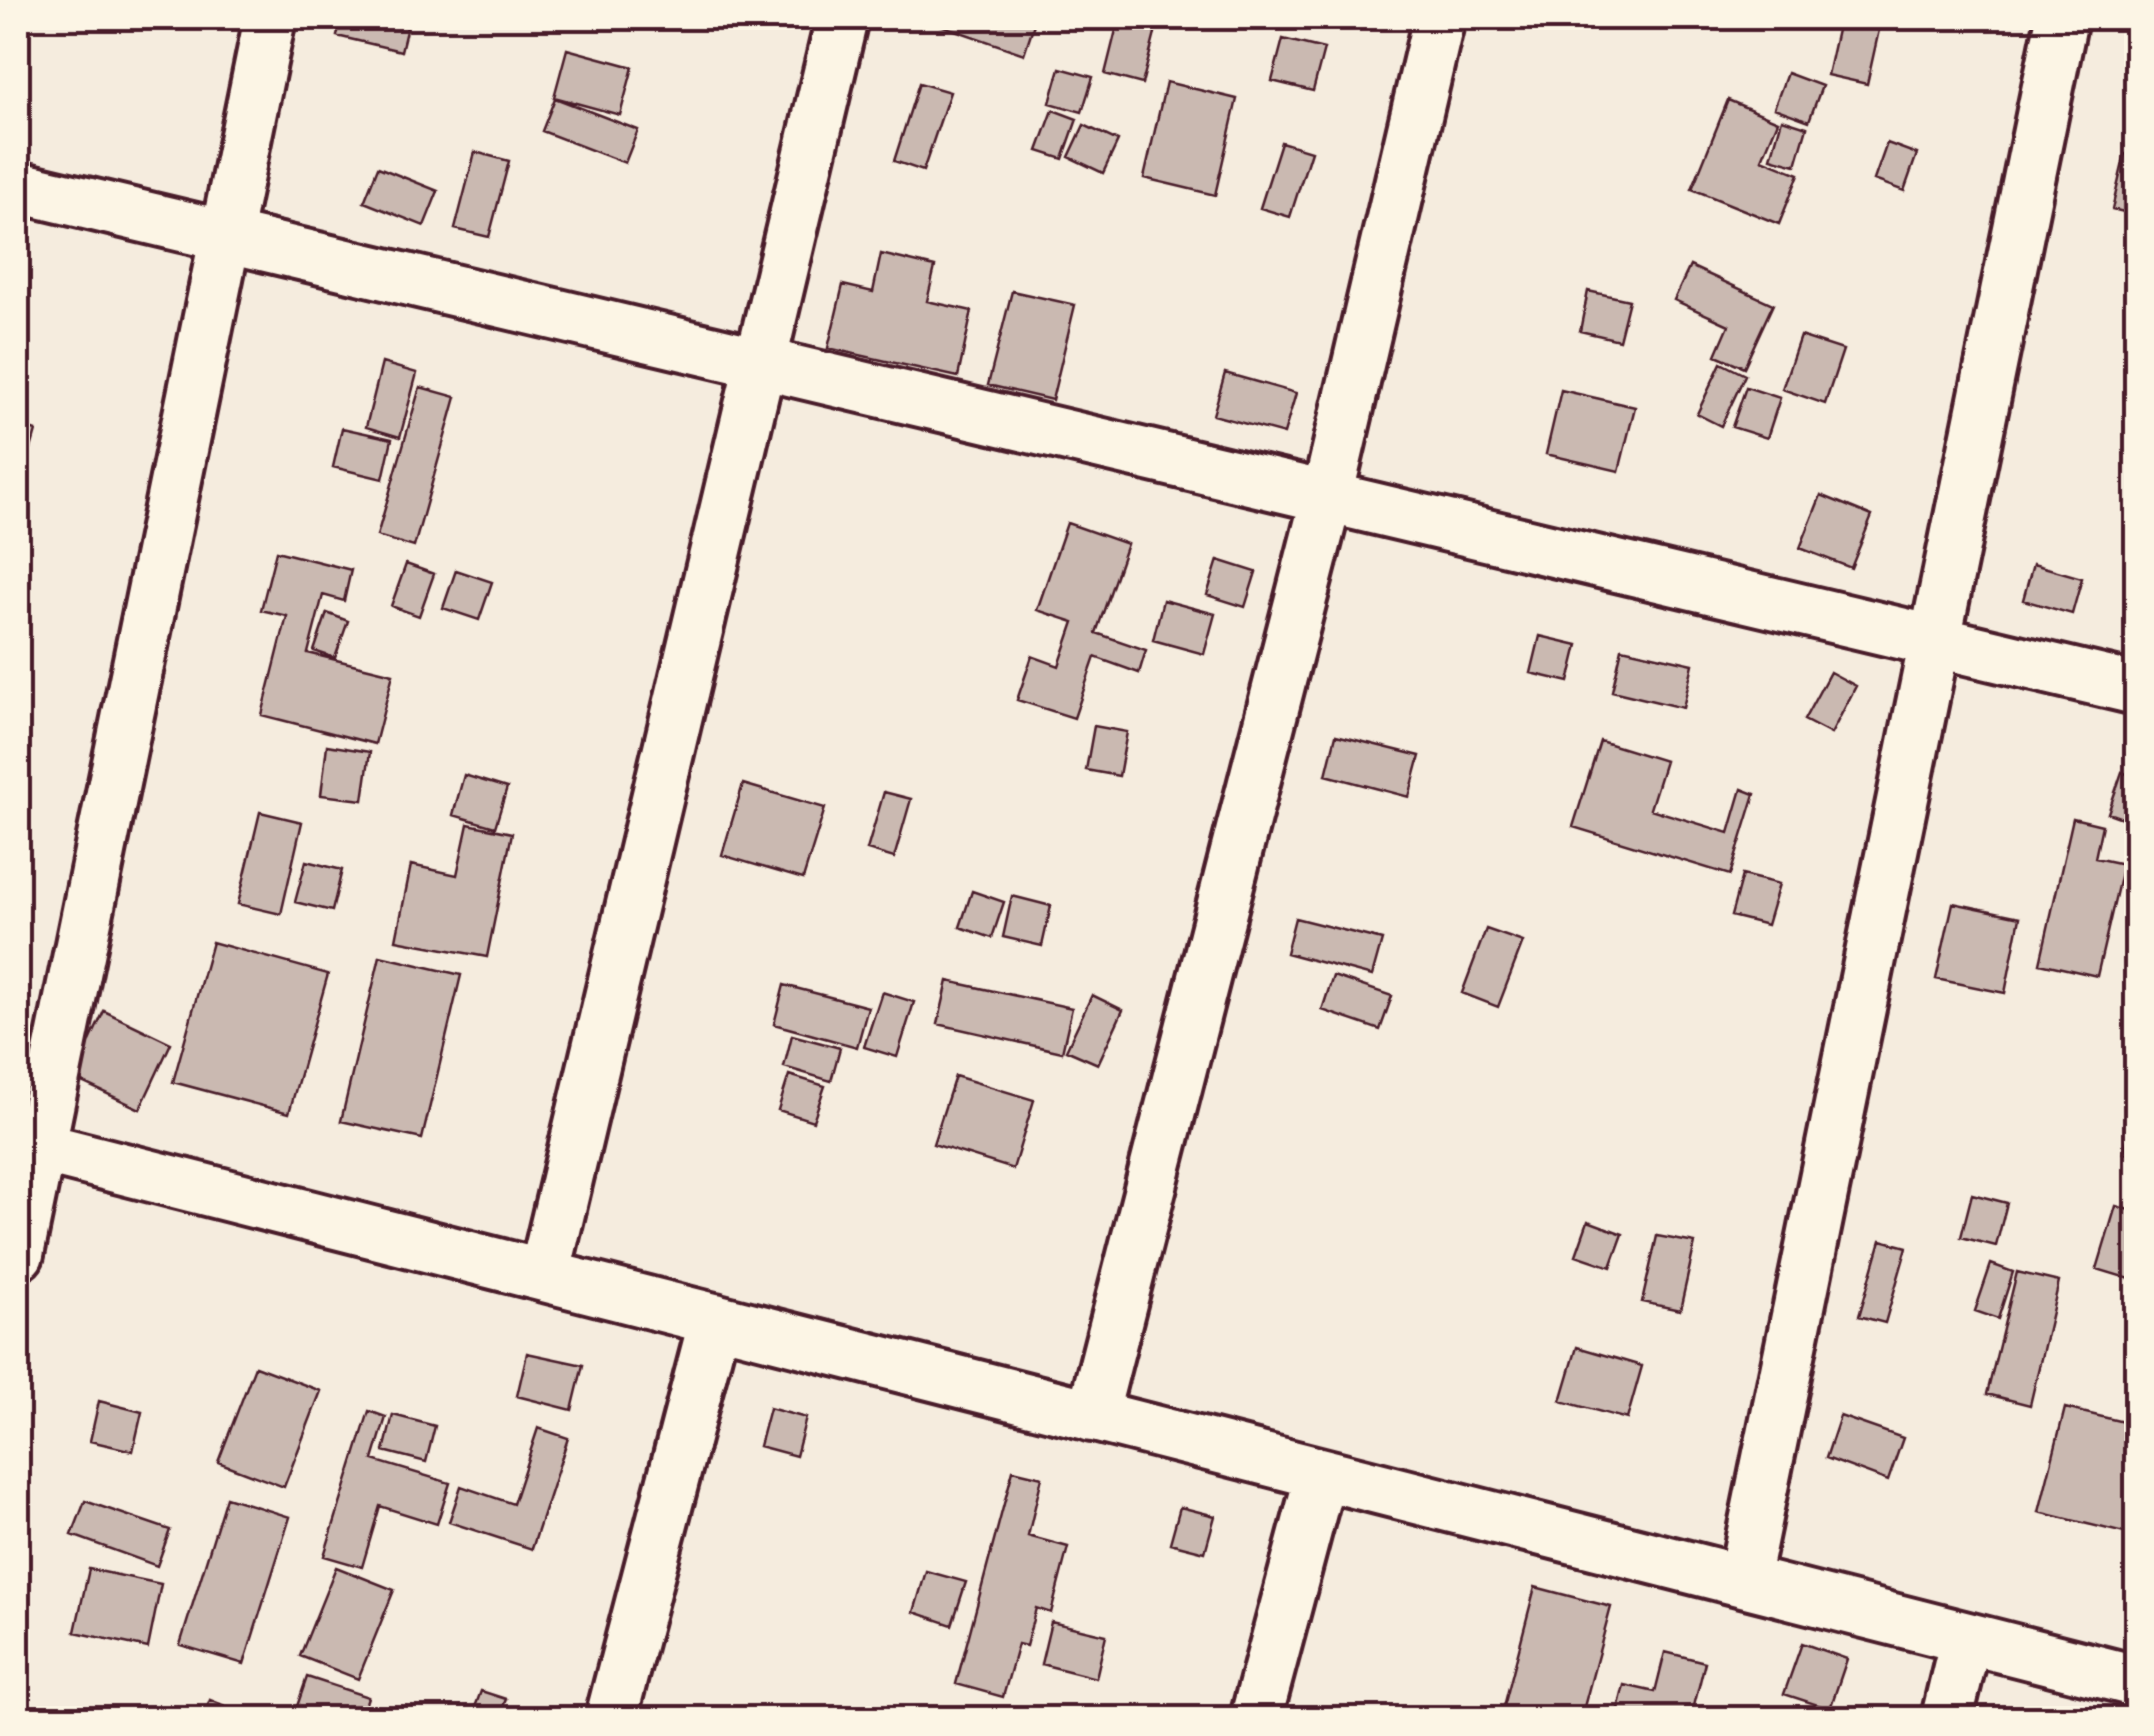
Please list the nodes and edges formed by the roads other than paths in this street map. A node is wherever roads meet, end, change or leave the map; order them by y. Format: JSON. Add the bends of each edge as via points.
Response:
{"nodes":[{"id":1,"x":270,"y":18,"type":"edge"},
{"id":2,"x":842,"y":18,"type":"edge"},
{"id":3,"x":1438,"y":18,"type":"edge"},
{"id":4,"x":2062,"y":18,"type":"edge"},
{"id":5,"x":18,"y":187,"type":"edge"},
{"id":6,"x":224,"y":236,"type":"junction"},
{"id":7,"x":762,"y":363,"type":"junction"},
{"id":8,"x":1326,"y":497,"type":"junction"},
{"id":9,"x":1935,"y":641,"type":"junction"},
{"id":10,"x":2136,"y":689,"type":"edge"},
{"id":11,"x":29,"y":1145,"type":"edge"},
{"id":12,"x":18,"y":1254,"type":"edge"},
{"id":13,"x":544,"y":1276,"type":"junction"},
{"id":14,"x":715,"y":1319,"type":"junction"},
{"id":15,"x":1092,"y":1416,"type":"junction"},
{"id":16,"x":1321,"y":1474,"type":"junction"},
{"id":17,"x":1743,"y":1581,"type":"junction"},
{"id":18,"x":1966,"y":1638,"type":"junction"},
{"id":19,"x":2136,"y":1682,"type":"edge"},
{"id":20,"x":611,"y":1718,"type":"edge"},
{"id":21,"x":1256,"y":1718,"type":"edge"},
{"id":22,"x":1947,"y":1718,"type":"edge"}],
"edges":[{"from":1,"to":6,"type":"street"},
{"from":2,"to":7,"type":"street"},
{"from":3,"to":8,"type":"street"},
{"from":4,"to":9,"type":"street"},
{"from":5,"to":6,"type":"street"},
{"from":6,"to":7,"type":"street"},
{"from":6,"to":11,"type":"street"},
{"from":7,"to":8,"type":"street"},
{"from":7,"to":13,"type":"street"},
{"from":8,"to":9,"type":"street"},
{"from":8,"to":15,"type":"street"},
{"from":9,"to":10,"type":"street"},
{"from":9,"to":17,"type":"street"},
{"from":11,"to":12,"type":"street"},
{"from":11,"to":13,"type":"street"},
{"from":13,"to":14,"type":"street"},
{"from":14,"to":15,"type":"street"},
{"from":14,"to":20,"type":"street"},
{"from":15,"to":16,"type":"street"},
{"from":16,"to":17,"type":"street"},
{"from":16,"to":21,"type":"street"},
{"from":17,"to":18,"type":"street"},
{"from":18,"to":19,"type":"street"},
{"from":18,"to":22,"type":"street"}]}
